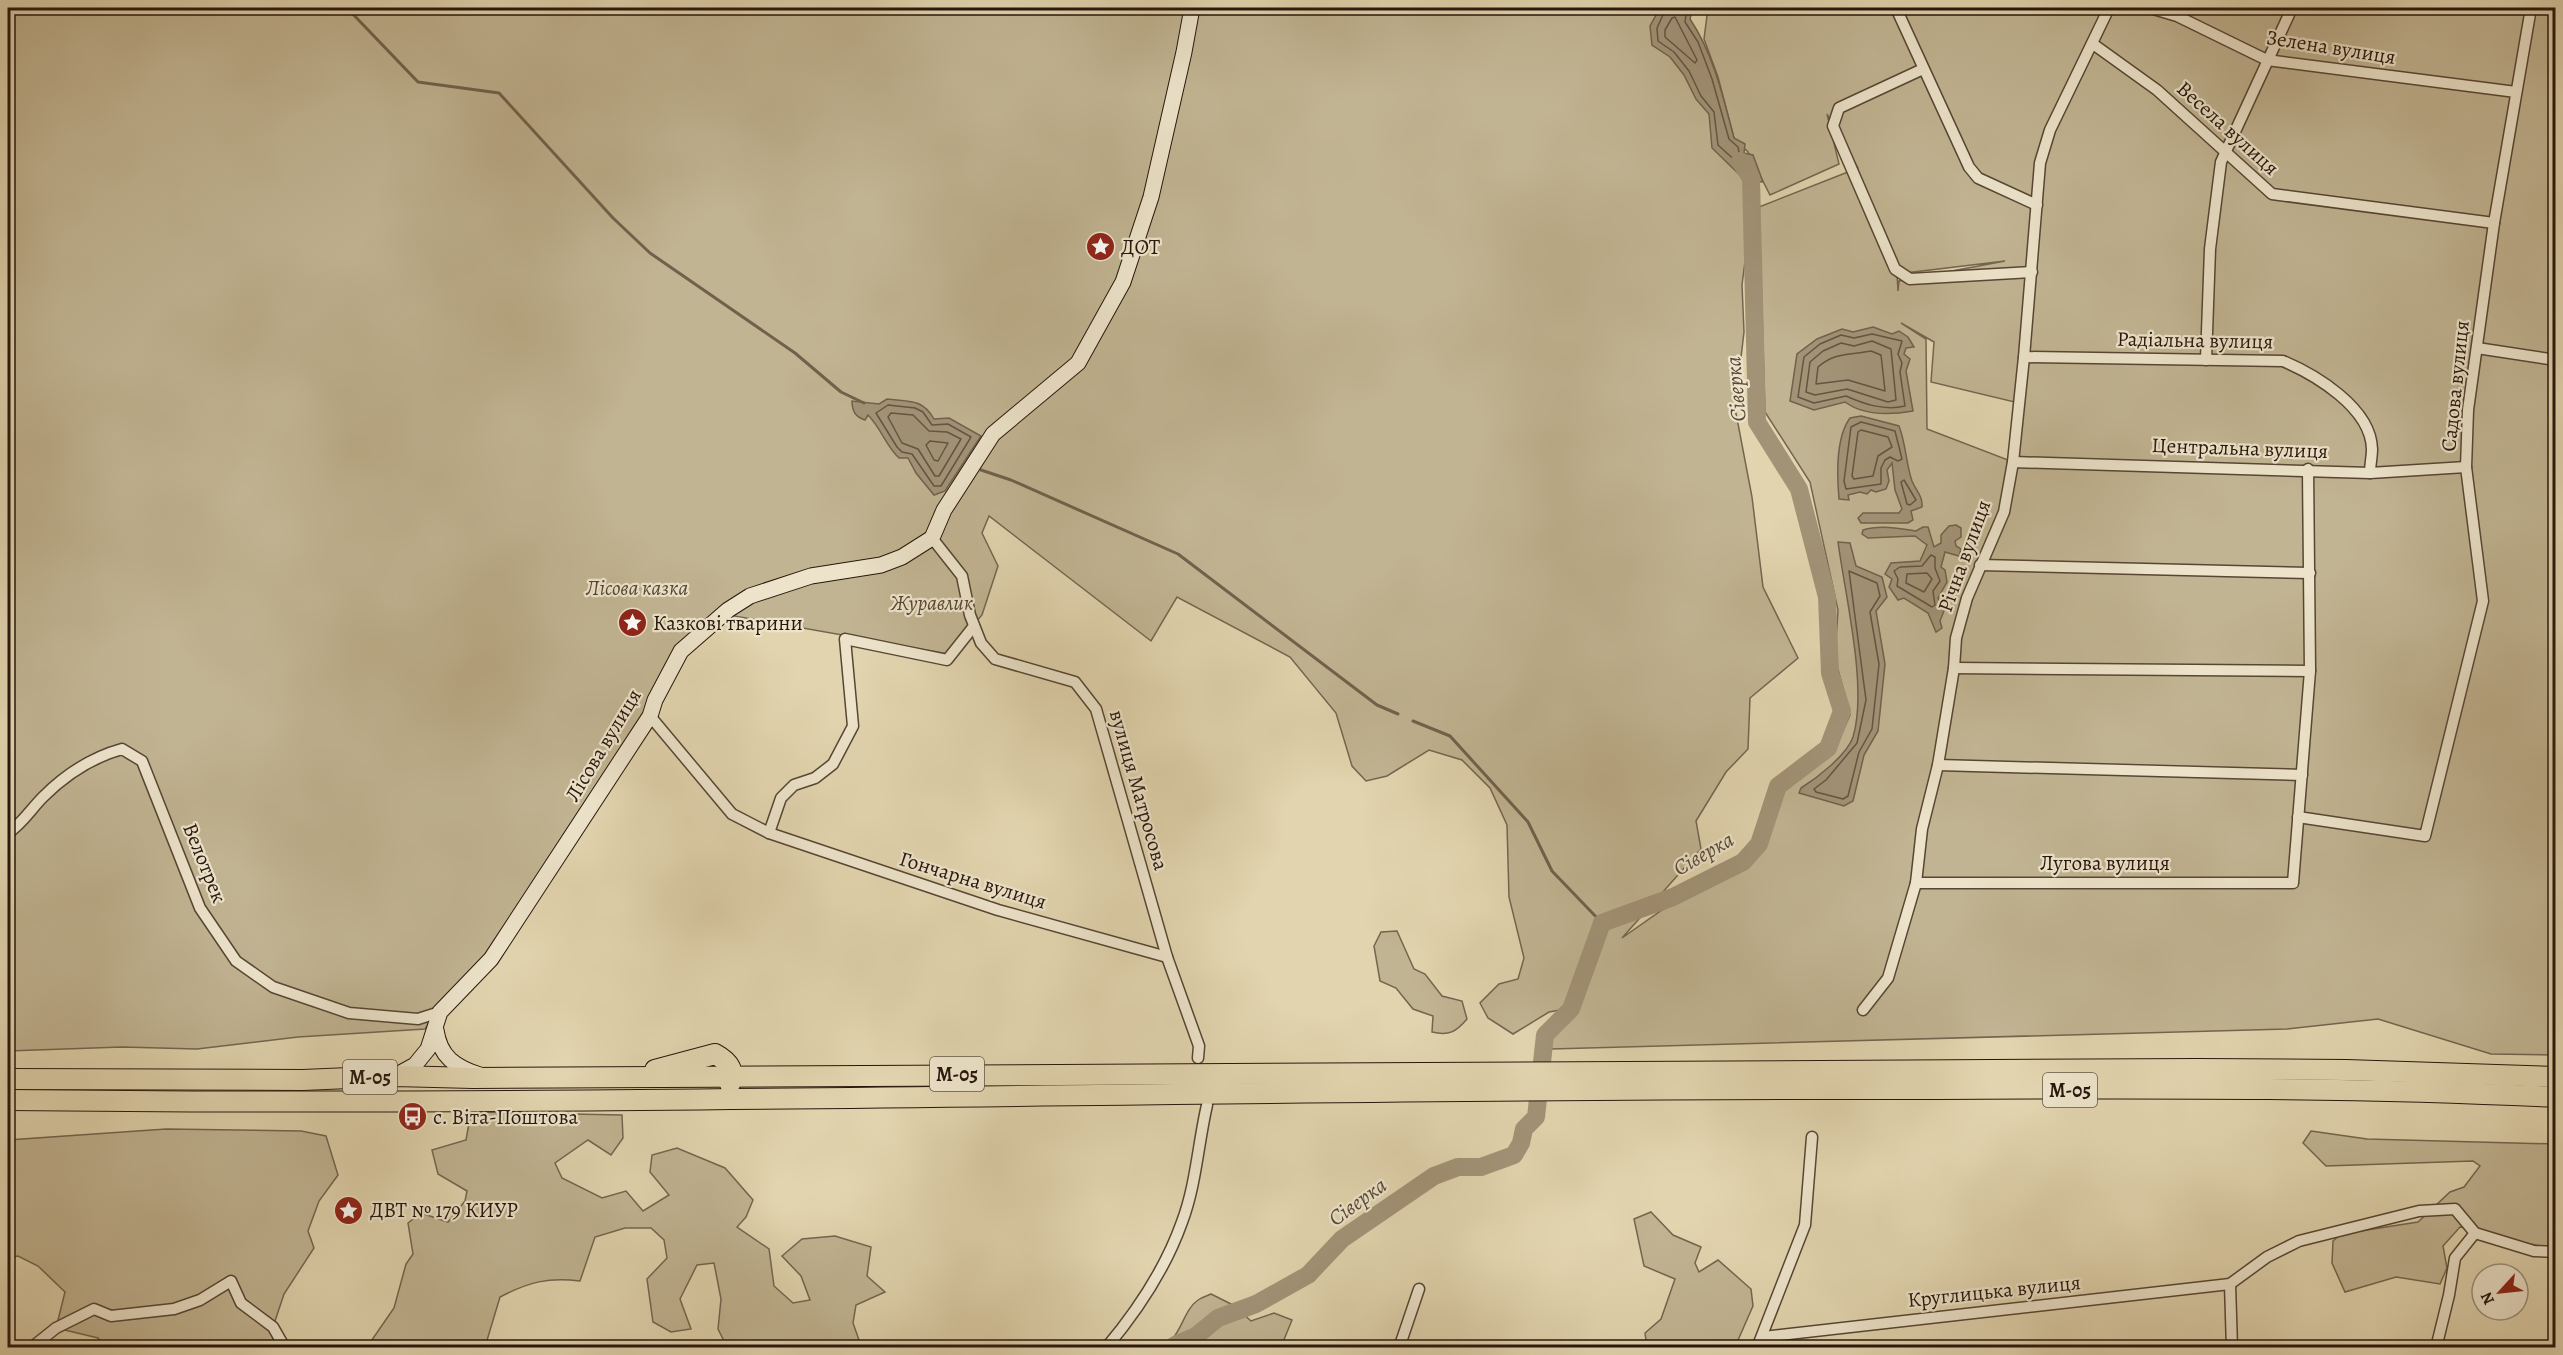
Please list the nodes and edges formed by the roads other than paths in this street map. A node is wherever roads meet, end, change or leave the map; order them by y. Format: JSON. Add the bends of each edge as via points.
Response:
{"nodes":[{"id":1,"x":1192,"y":8,"type":"edge"},
{"id":2,"x":1896,"y":8,"type":"edge"},
{"id":3,"x":2109,"y":8,"type":"edge"},
{"id":4,"x":2150,"y":8,"type":"edge"},
{"id":5,"x":2292,"y":8,"type":"edge"},
{"id":6,"x":2531,"y":8,"type":"edge"},
{"id":7,"x":2093,"y":44,"type":"junction"},
{"id":8,"x":2267,"y":60,"type":"junction"},
{"id":9,"x":1923,"y":69,"type":"junction"},
{"id":10,"x":2516,"y":92,"type":"junction"},
{"id":11,"x":2227,"y":150,"type":"junction"},
{"id":12,"x":2037,"y":205,"type":"junction"},
{"id":13,"x":2494,"y":223,"type":"junction"},
{"id":14,"x":2032,"y":272,"type":"junction"},
{"id":15,"x":2477,"y":348,"type":"junction"},
{"id":16,"x":2024,"y":357,"type":"junction"},
{"id":17,"x":2206,"y":360,"type":"junction"},
{"id":18,"x":2556,"y":360,"type":"edge"},
{"id":19,"x":2013,"y":462,"type":"junction"},
{"id":20,"x":2466,"y":467,"type":"junction"},
{"id":21,"x":2308,"y":469,"type":"junction"},
{"id":22,"x":2370,"y":473,"type":"junction"},
{"id":23,"x":932,"y":538,"type":"junction"},
{"id":24,"x":1980,"y":565,"type":"junction"},
{"id":25,"x":2310,"y":573,"type":"junction"},
{"id":26,"x":974,"y":626,"type":"junction"},
{"id":27,"x":1954,"y":668,"type":"junction"},
{"id":28,"x":2310,"y":671,"type":"junction"},
{"id":29,"x":650,"y":716,"type":"junction"},
{"id":30,"x":1938,"y":765,"type":"junction"},
{"id":31,"x":2302,"y":775,"type":"junction"},
{"id":32,"x":2298,"y":817,"type":"junction"},
{"id":33,"x":769,"y":832,"type":"junction"},
{"id":34,"x":8,"y":833,"type":"edge"},
{"id":35,"x":1916,"y":883,"type":"junction"},
{"id":36,"x":1167,"y":957,"type":"junction"},
{"id":37,"x":1863,"y":1010,"type":"dead end"},
{"id":38,"x":438,"y":1020,"type":"junction"},
{"id":39,"x":1198,"y":1058,"type":"dead end"},
{"id":40,"x":732,"y":1075,"type":"junction"},
{"id":41,"x":394,"y":1076,"type":"junction"},
{"id":42,"x":2556,"y":1077,"type":"edge"},
{"id":43,"x":491,"y":1078,"type":"junction"},
{"id":44,"x":8,"y":1079,"type":"edge"},
{"id":45,"x":1586,"y":1080,"type":"junction"},
{"id":46,"x":1182,"y":1084,"type":"junction"},
{"id":47,"x":1217,"y":1091,"type":"junction"},
{"id":48,"x":2556,"y":1097,"type":"edge"},
{"id":49,"x":8,"y":1100,"type":"edge"},
{"id":50,"x":646,"y":1100,"type":"junction"},
{"id":51,"x":1812,"y":1137,"type":"dead end"},
{"id":52,"x":2475,"y":1233,"type":"junction"},
{"id":53,"x":2556,"y":1252,"type":"edge"},
{"id":54,"x":2230,"y":1284,"type":"junction"},
{"id":55,"x":1419,"y":1289,"type":"dead end"},
{"id":56,"x":1763,"y":1337,"type":"junction"},
{"id":57,"x":31,"y":1347,"type":"edge"},
{"id":58,"x":285,"y":1347,"type":"edge"},
{"id":59,"x":1106,"y":1347,"type":"edge"},
{"id":60,"x":1399,"y":1347,"type":"edge"},
{"id":61,"x":1757,"y":1347,"type":"edge"},
{"id":62,"x":2232,"y":1347,"type":"edge"},
{"id":63,"x":2436,"y":1347,"type":"edge"}],
"edges":[{"from":1,"to":23,"type":"street","via":[[1150,197],[1123,282],[1078,363],[993,434],[944,510]]},
{"from":2,"to":9,"type":"street"},
{"from":3,"to":7,"type":"street","name":"Річна вулиця"},
{"from":4,"to":8,"type":"street","name":"Зелена вулиця","via":[[2177,16]]},
{"from":5,"to":8,"type":"street"},
{"from":6,"to":10,"type":"street","name":"Садова вулиця"},
{"from":7,"to":11,"type":"street","name":"Весела вулиця","via":[[2157,90]]},
{"from":7,"to":12,"type":"street","name":"Річна вулиця","via":[[2050,130],[2040,163]]},
{"from":8,"to":10,"type":"street","name":"Зелена вулиця"},
{"from":8,"to":11,"type":"street"},
{"from":9,"to":12,"type":"street","via":[[1969,167],[1978,178]]},
{"from":9,"to":14,"type":"street","via":[[1839,108],[1833,126],[1895,269],[1910,279]]},
{"from":10,"to":13,"type":"street","name":"Садова вулиця"},
{"from":11,"to":13,"type":"street","name":"Весела вулиця","via":[[2272,194]]},
{"from":11,"to":17,"type":"street","via":[[2221,162],[2210,249]]},
{"from":12,"to":14,"type":"street","name":"Річна вулиця"},
{"from":13,"to":15,"type":"street","name":"Садова вулиця"},
{"from":14,"to":16,"type":"street","name":"Річна вулиця"},
{"from":15,"to":18,"type":"street"},
{"from":15,"to":20,"type":"street","name":"Садова вулиця","via":[[2468,410]]},
{"from":16,"to":17,"type":"street","name":"Радіальна вулиця"},
{"from":16,"to":19,"type":"street","name":"Річна вулиця"},
{"from":17,"to":22,"type":"street","name":"Радіальна вулиця","via":[[2283,361],[2335,390],[2359,414],[2372,447]]},
{"from":19,"to":21,"type":"street","name":"Центральна вулиця"},
{"from":19,"to":24,"type":"street","name":"Річна вулиця","via":[[2004,512]]},
{"from":20,"to":22,"type":"street","name":"Центральна вулиця"},
{"from":20,"to":32,"type":"street","name":"Садова вулиця","via":[[2483,601],[2425,836]]},
{"from":21,"to":22,"type":"street","name":"Центральна вулиця"},
{"from":21,"to":25,"type":"street"},
{"from":23,"to":26,"type":"street","name":"вулиця Матросова","via":[[962,576]]},
{"from":23,"to":29,"type":"street","name":"Лісова вулиця","via":[[902,557],[880,565],[811,576],[750,596],[681,651]]},
{"from":24,"to":25,"type":"street"},
{"from":24,"to":27,"type":"street","name":"Річна вулиця","via":[[1956,638]]},
{"from":25,"to":28,"type":"street"},
{"from":26,"to":33,"type":"street","via":[[947,660],[845,639],[853,726],[833,764],[815,778],[794,785],[782,798]]},
{"from":26,"to":36,"type":"street","name":"вулиця Матросова","via":[[981,644],[995,659],[1074,682],[1096,709]]},
{"from":27,"to":28,"type":"street"},
{"from":27,"to":30,"type":"street","name":"Річна вулиця"},
{"from":28,"to":31,"type":"street"},
{"from":29,"to":33,"type":"street","name":"Гончарна вулиця","via":[[732,814]]},
{"from":29,"to":38,"type":"street","name":"Лісова вулиця","via":[[491,959]]},
{"from":30,"to":31,"type":"street"},
{"from":30,"to":35,"type":"street","name":"Річна вулиця","via":[[1922,830]]},
{"from":31,"to":32,"type":"street"},
{"from":32,"to":35,"type":"street","name":"Лугова вулиця","via":[[2293,883]]},
{"from":33,"to":36,"type":"street","name":"Гончарна вулиця","via":[[998,910]]},
{"from":34,"to":38,"type":"street","name":"Велотрек","via":[[44,795],[73,773],[99,755],[122,749],[142,761],[200,908],[236,961],[273,987],[349,1013]]},
{"from":35,"to":37,"type":"street","name":"Річна вулиця","via":[[1888,978]]},
{"from":36,"to":39,"type":"street","name":"вулиця Матросова","via":[[1199,1046]]},
{"from":38,"to":41,"type":"street","via":[[428,1049],[415,1065]]},
{"from":38,"to":43,"type":"street","via":[[439,1047],[447,1059]]},
{"from":40,"to":43,"type":"highway","number":"М-05","via":[[729,1066],[715,1054],[630,1077]]},
{"from":40,"to":46,"type":"highway","number":"М-05"},
{"from":40,"to":50,"type":"highway","via":[[726,1088],[714,1093]]},
{"from":41,"to":43,"type":"highway","number":"М-05"},
{"from":41,"to":44,"type":"highway","number":"М-05","via":[[303,1080]]},
{"from":42,"to":45,"type":"highway","number":"М-05","via":[[2346,1070]]},
{"from":45,"to":47,"type":"highway","number":"М-05"},
{"from":45,"to":48,"type":"highway","number":"М-05"},
{"from":46,"to":47,"type":"highway","number":"М-05"},
{"from":46,"to":50,"type":"highway","number":"М-05"},
{"from":47,"to":59,"type":"street","via":[[1183,1221],[1163,1267],[1136,1313]]},
{"from":49,"to":50,"type":"highway","number":"М-05"},
{"from":51,"to":56,"type":"street","via":[[1805,1225]]},
{"from":52,"to":53,"type":"street","via":[[2534,1251]]},
{"from":52,"to":54,"type":"street","via":[[2455,1209],[2419,1211],[2299,1241],[2267,1257]]},
{"from":52,"to":63,"type":"street","via":[[2455,1258]]},
{"from":54,"to":56,"type":"street","name":"Круглицька вулиця"},
{"from":54,"to":62,"type":"street"},
{"from":55,"to":60,"type":"street"},
{"from":56,"to":61,"type":"street"},
{"from":57,"to":58,"type":"street","via":[[56,1328],[93,1309],[111,1316],[174,1309],[200,1300],[231,1281],[241,1303],[273,1327]]}]}
